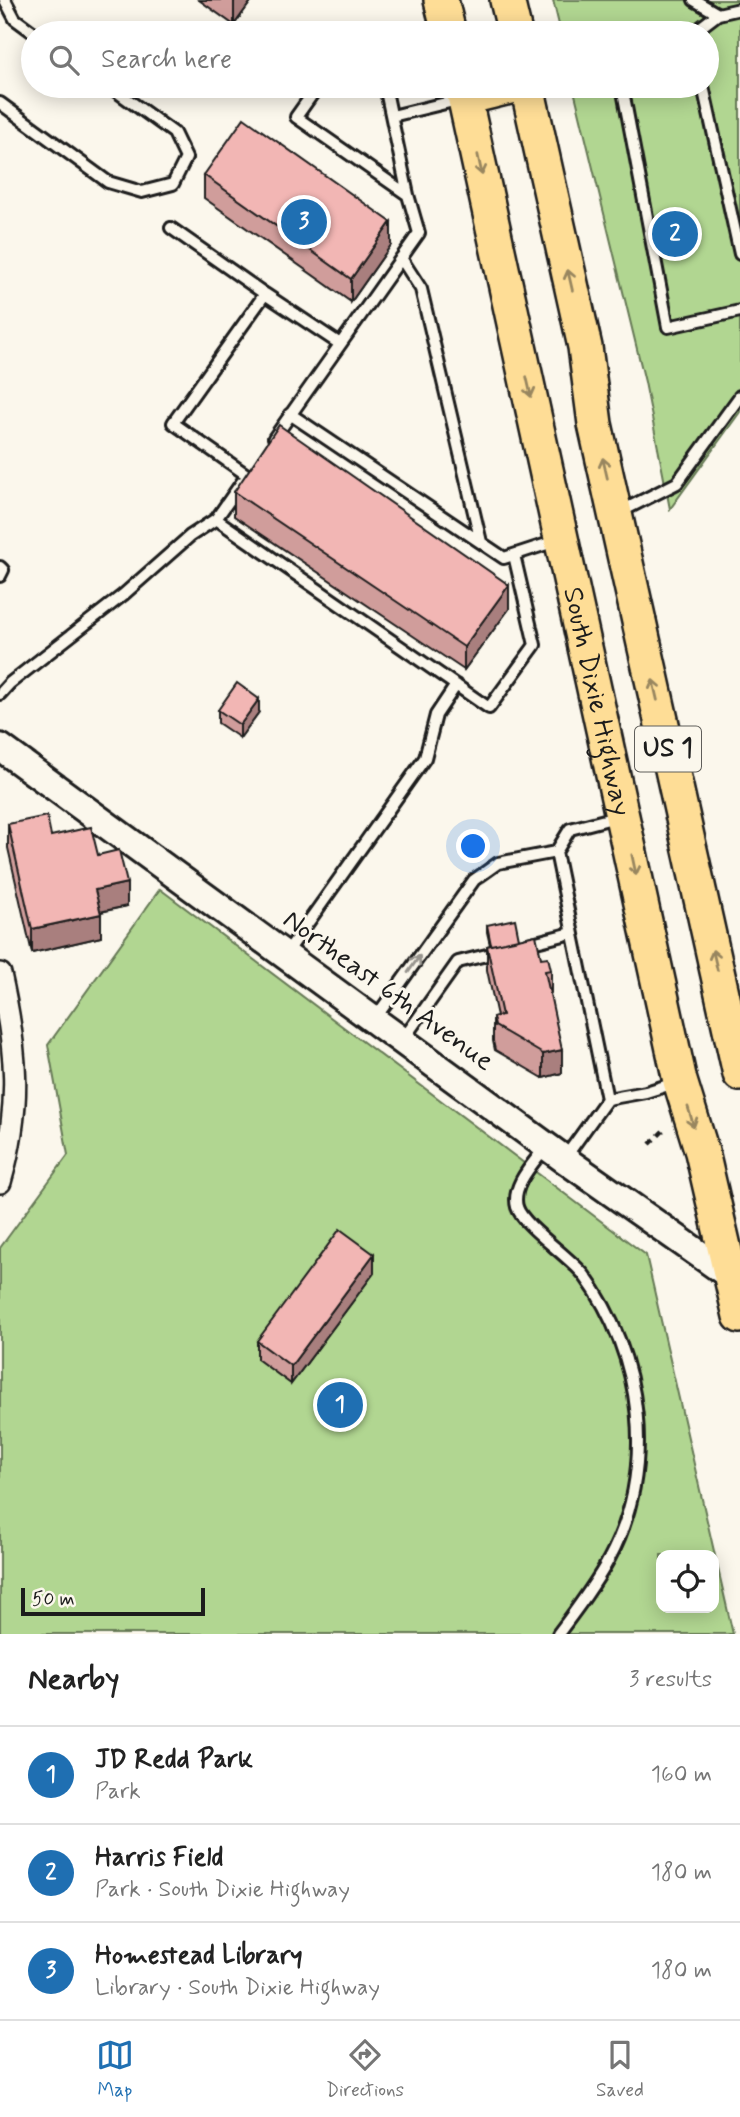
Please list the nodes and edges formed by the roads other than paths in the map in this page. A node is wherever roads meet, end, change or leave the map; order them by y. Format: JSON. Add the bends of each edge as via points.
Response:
{"nodes":[{"id":1,"x":5,"y":0,"type":"edge"},
{"id":2,"x":441,"y":0,"type":"edge"},
{"id":3,"x":507,"y":0,"type":"edge"},
{"id":4,"x":694,"y":0,"type":"edge"},
{"id":5,"x":740,"y":9,"type":"edge"},
{"id":6,"x":718,"y":14,"type":"junction"},
{"id":7,"x":446,"y":21,"type":"edge"},
{"id":8,"x":512,"y":21,"type":"edge"},
{"id":9,"x":709,"y":21,"type":"edge"},
{"id":10,"x":21,"y":23,"type":"edge"},
{"id":11,"x":125,"y":98,"type":"edge"},
{"id":12,"x":309,"y":98,"type":"edge"},
{"id":13,"x":388,"y":98,"type":"edge"},
{"id":14,"x":445,"y":98,"type":"edge"},
{"id":15,"x":464,"y":98,"type":"edge"},
{"id":16,"x":530,"y":98,"type":"edge"},
{"id":17,"x":624,"y":98,"type":"edge"},
{"id":18,"x":706,"y":98,"type":"edge"},
{"id":19,"x":0,"y":103,"type":"edge"},
{"id":20,"x":392,"y":116,"type":"junction"},
{"id":21,"x":408,"y":195,"type":"junction"},
{"id":22,"x":172,"y":228,"type":"dead end"},
{"id":23,"x":740,"y":254,"type":"edge"},
{"id":24,"x":401,"y":258,"type":"junction"},
{"id":25,"x":265,"y":294,"type":"junction"},
{"id":26,"x":740,"y":311,"type":"edge"},
{"id":27,"x":340,"y":344,"type":"junction"},
{"id":28,"x":740,"y":396,"type":"edge"},
{"id":29,"x":290,"y":414,"type":"junction"},
{"id":30,"x":268,"y":445,"type":"edge"},
{"id":31,"x":254,"y":465,"type":"edge"},
{"id":32,"x":247,"y":475,"type":"junction"},
{"id":33,"x":615,"y":514,"type":"junction"},
{"id":34,"x":216,"y":519,"type":"junction"},
{"id":35,"x":562,"y":539,"type":"junction"},
{"id":36,"x":481,"y":542,"type":"junction"},
{"id":37,"x":514,"y":555,"type":"junction"},
{"id":38,"x":0,"y":567,"type":"edge"},
{"id":39,"x":0,"y":576,"type":"edge"},
{"id":40,"x":456,"y":685,"type":"junction"},
{"id":41,"x":0,"y":694,"type":"edge"},
{"id":42,"x":0,"y":747,"type":"edge"},
{"id":43,"x":623,"y":815,"type":"junction"},
{"id":44,"x":556,"y":852,"type":"junction"},
{"id":45,"x":572,"y":933,"type":"junction"},
{"id":46,"x":285,"y":955,"type":"junction"},
{"id":47,"x":0,"y":974,"type":"edge"},
{"id":48,"x":374,"y":1020,"type":"junction"},
{"id":49,"x":402,"y":1041,"type":"junction"},
{"id":50,"x":740,"y":1074,"type":"edge"},
{"id":51,"x":680,"y":1081,"type":"junction"},
{"id":52,"x":607,"y":1099,"type":"junction"},
{"id":53,"x":555,"y":1153,"type":"junction"},
{"id":54,"x":0,"y":1182,"type":"edge"},
{"id":55,"x":736,"y":1280,"type":"edge"},
{"id":56,"x":740,"y":1316,"type":"edge"},
{"id":57,"x":558,"y":1634,"type":"edge"}],
"edges":[{"from":1,"to":10,"type":"lane"},
{"from":2,"to":7,"type":"highway"},
{"from":3,"to":8,"type":"highway"},
{"from":4,"to":6,"type":"lane"},
{"from":5,"to":6,"type":"lane"},
{"from":6,"to":9,"type":"lane"},
{"from":11,"to":19,"type":"lane","via":[[174,133],[187,158],[173,184],[142,192],[108,181]]},
{"from":12,"to":21,"type":"lane","via":[[296,117]]},
{"from":13,"to":20,"type":"lane"},
{"from":14,"to":20,"type":"lane"},
{"from":15,"to":35,"type":"highway","name":"South Dixie Highway","number":"US 1","one_way":true},
{"from":33,"to":16,"type":"highway","name":"South Dixie Highway","number":"US 1","one_way":true,"via":[[595,424],[585,347]]},
{"from":17,"to":26,"type":"lane","via":[[668,327]]},
{"from":18,"to":23,"type":"lane"},
{"from":20,"to":21,"type":"lane"},
{"from":21,"to":24,"type":"lane","via":[[419,233]]},
{"from":22,"to":25,"type":"lane"},
{"from":24,"to":27,"type":"lane"},
{"from":24,"to":36,"type":"lane","via":[[421,289]]},
{"from":25,"to":27,"type":"lane"},
{"from":25,"to":32,"type":"lane","via":[[173,424]]},
{"from":27,"to":29,"type":"lane"},
{"from":28,"to":33,"type":"lane","via":[[677,483]]},
{"from":29,"to":30,"type":"lane"},
{"from":29,"to":36,"type":"lane"},
{"from":31,"to":32,"type":"lane"},
{"from":32,"to":34,"type":"lane"},
{"from":50,"to":33,"type":"highway","name":"South Dixie Highway","number":"US 1","one_way":true},
{"from":34,"to":40,"type":"lane"},
{"from":34,"to":41,"type":"lane"},
{"from":35,"to":37,"type":"lane"},
{"from":35,"to":43,"type":"highway","name":"South Dixie Highway","number":"US 1"},
{"from":36,"to":37,"type":"lane","via":[[504,558]]},
{"from":37,"to":40,"type":"lane","via":[[535,645],[489,708]]},
{"from":38,"to":39,"type":"lane"},
{"from":40,"to":46,"type":"lane","via":[[436,715],[425,758]]},
{"from":42,"to":46,"type":"street","name":"Northeast 6th Avenue"},
{"from":43,"to":44,"type":"lane","via":[[570,830]]},
{"from":43,"to":51,"type":"highway","name":"South Dixie Highway","number":"US 1","one_way":true},
{"from":44,"to":45,"type":"lane"},
{"from":48,"to":44,"type":"lane","one_way":true,"via":[[474,880],[498,863]]},
{"from":45,"to":49,"type":"lane","via":[[458,962]]},
{"from":45,"to":52,"type":"lane"},
{"from":46,"to":48,"type":"street","name":"Northeast 6th Avenue"},
{"from":47,"to":54,"type":"street","via":[[16,1085]]},
{"from":48,"to":49,"type":"street","name":"Northeast 6th Avenue"},
{"from":49,"to":53,"type":"street","name":"Northeast 6th Avenue"},
{"from":51,"to":52,"type":"lane"},
{"from":51,"to":55,"type":"highway","name":"South Dixie Highway","number":"US 1","one_way":true},
{"from":52,"to":53,"type":"lane"},
{"from":53,"to":55,"type":"street","name":"Northeast 6th Avenue"},
{"from":53,"to":57,"type":"lane","via":[[519,1186],[516,1204],[598,1296],[627,1359],[637,1429],[636,1461],[621,1531],[610,1558]]},
{"from":55,"to":56,"type":"highway","name":"South Dixie Highway","number":"US 1"}]}
